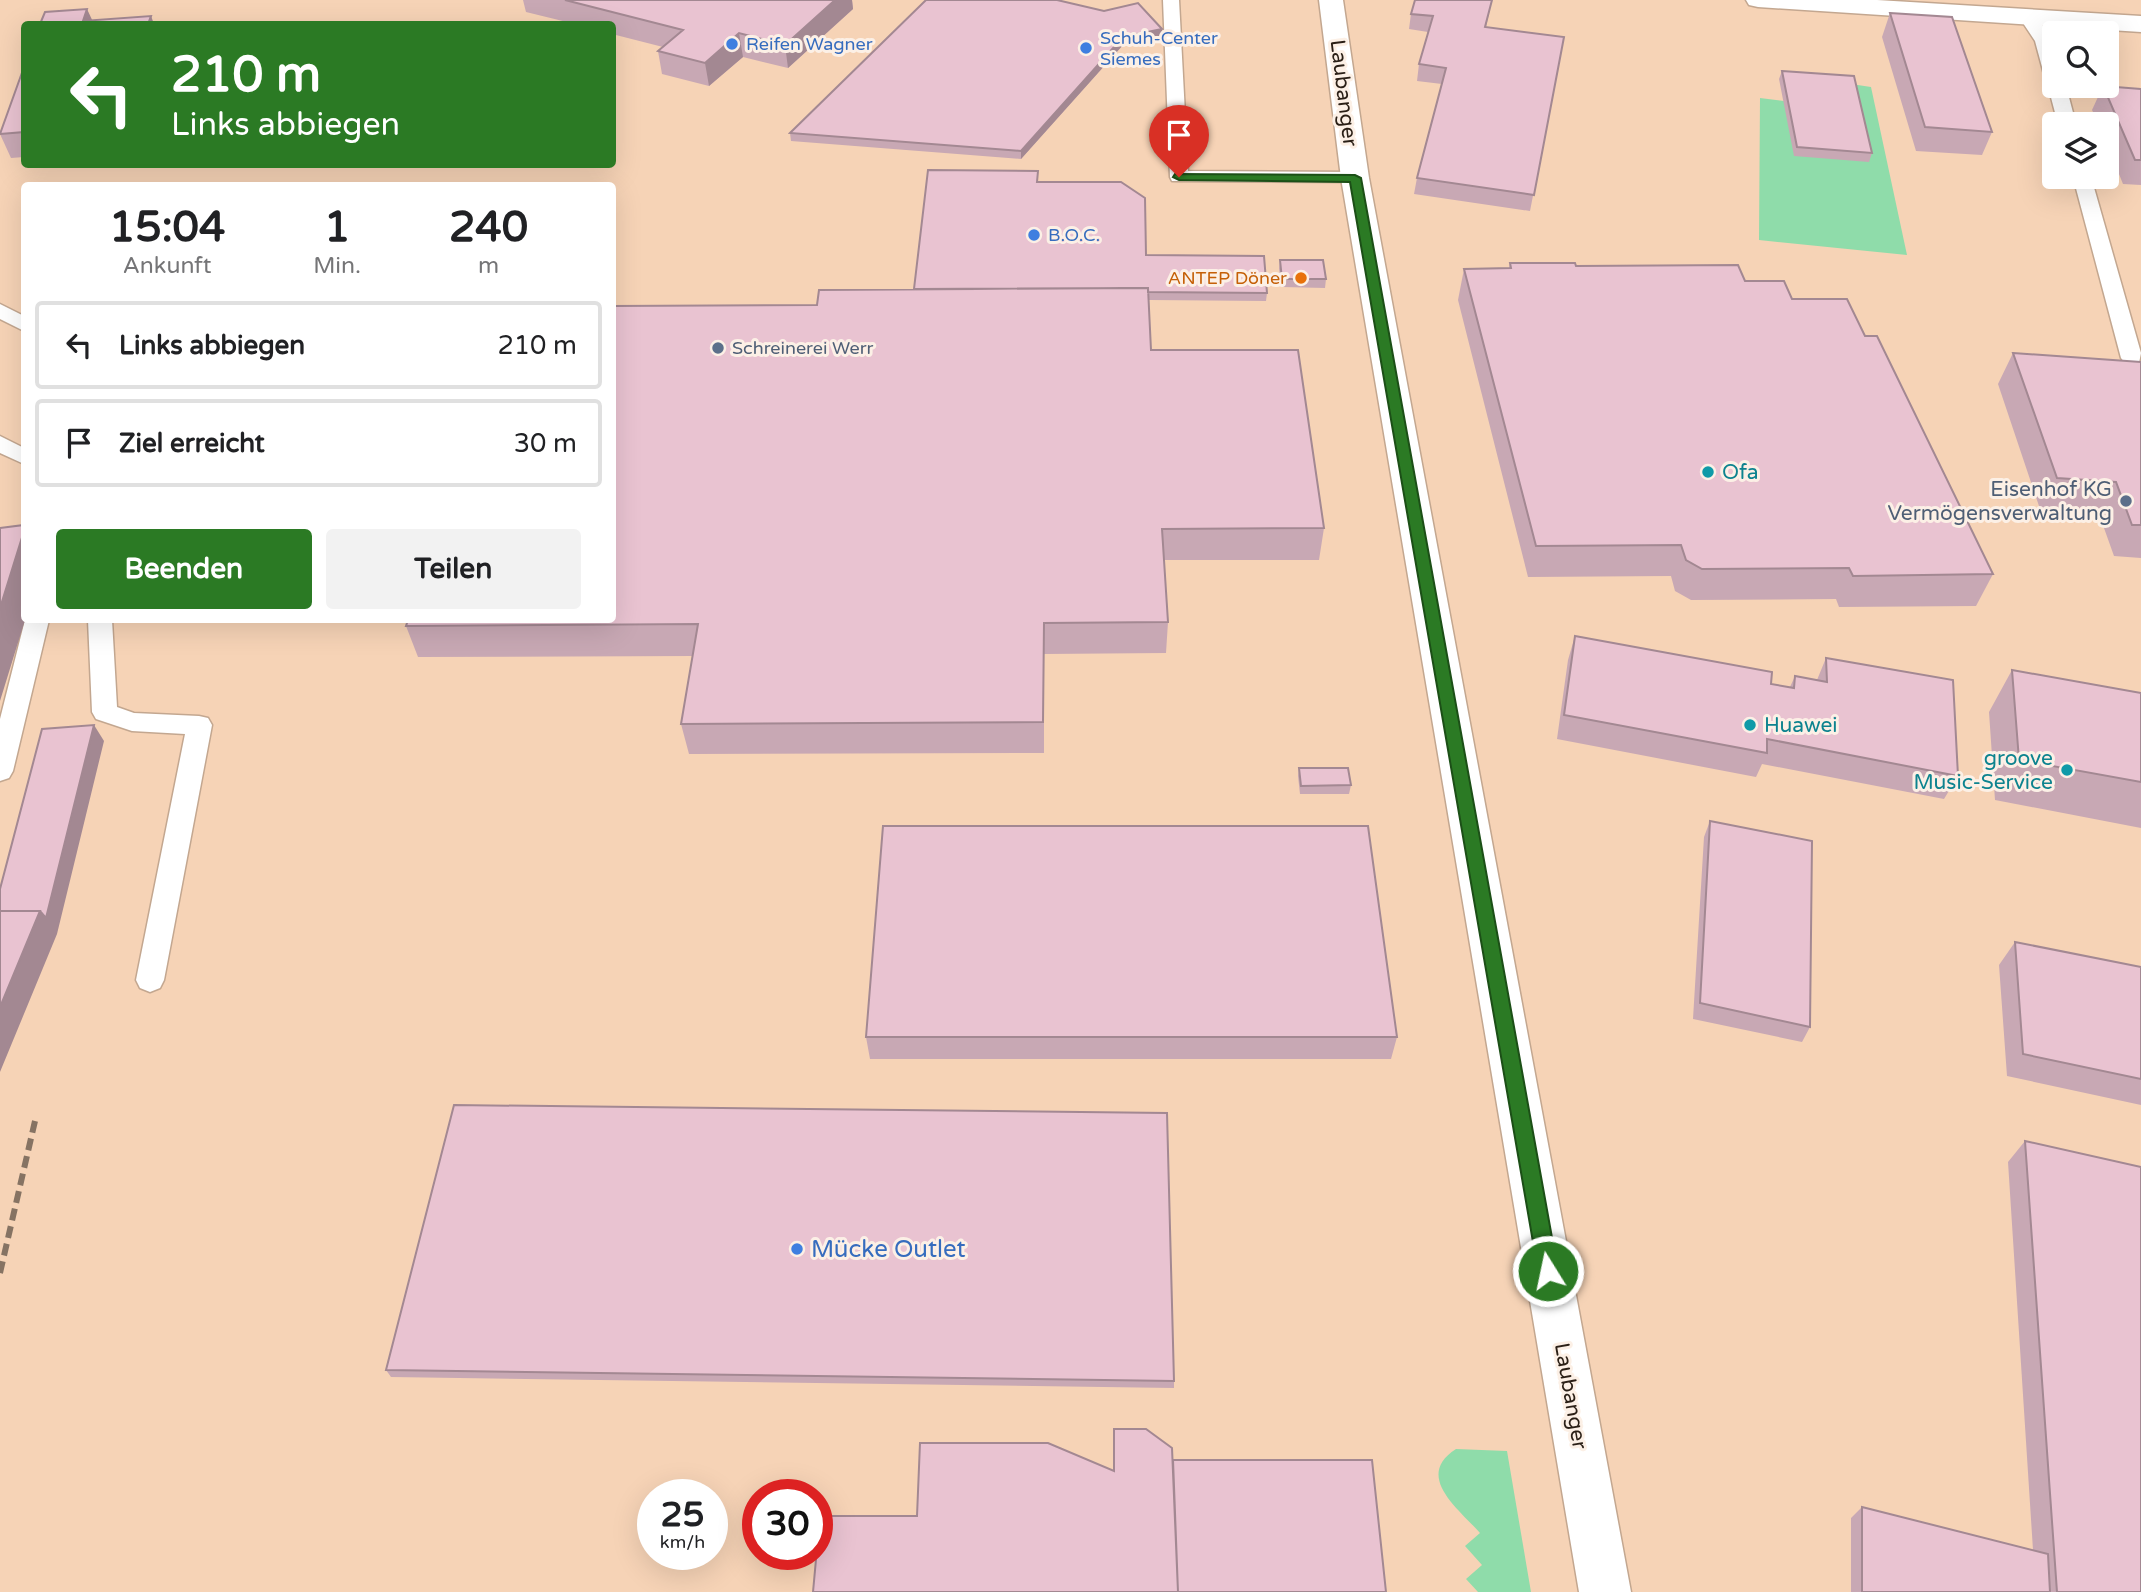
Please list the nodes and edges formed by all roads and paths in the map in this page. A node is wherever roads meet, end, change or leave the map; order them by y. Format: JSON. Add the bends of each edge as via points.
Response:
{"nodes":[{"id":1,"x":1171,"y":0,"type":"edge"},
{"id":2,"x":1331,"y":0,"type":"edge"},
{"id":3,"x":1758,"y":0,"type":"edge"},
{"id":4,"x":2028,"y":17,"type":"junction"},
{"id":5,"x":2141,"y":24,"type":"edge"},
{"id":6,"x":2042,"y":38,"type":"edge"},
{"id":7,"x":1355,"y":178,"type":"junction"},
{"id":8,"x":2085,"y":189,"type":"edge"},
{"id":9,"x":0,"y":310,"type":"edge"},
{"id":10,"x":21,"y":323,"type":"edge"},
{"id":11,"x":2132,"y":358,"type":"edge"},
{"id":12,"x":0,"y":443,"type":"edge"},
{"id":13,"x":21,"y":455,"type":"edge"},
{"id":14,"x":36,"y":623,"type":"edge"},
{"id":15,"x":100,"y":623,"type":"edge"},
{"id":16,"x":0,"y":771,"type":"edge"},
{"id":17,"x":150,"y":980,"type":"dead end"},
{"id":18,"x":1605,"y":1592,"type":"edge"}],
"edges":[{"from":1,"to":7,"type":"lane","via":[[1179,177]]},
{"from":2,"to":7,"type":"street","name":"Laubanger"},
{"from":3,"to":4,"type":"street"},
{"from":4,"to":5,"type":"street"},
{"from":4,"to":6,"type":"lane"},
{"from":7,"to":18,"type":"street","name":"Laubanger"},
{"from":8,"to":11,"type":"lane"},
{"from":9,"to":10,"type":"lane"},
{"from":12,"to":13,"type":"lane"},
{"from":14,"to":16,"type":"lane"},
{"from":15,"to":17,"type":"lane","via":[[105,712],[132,722],[199,725]]}]}
